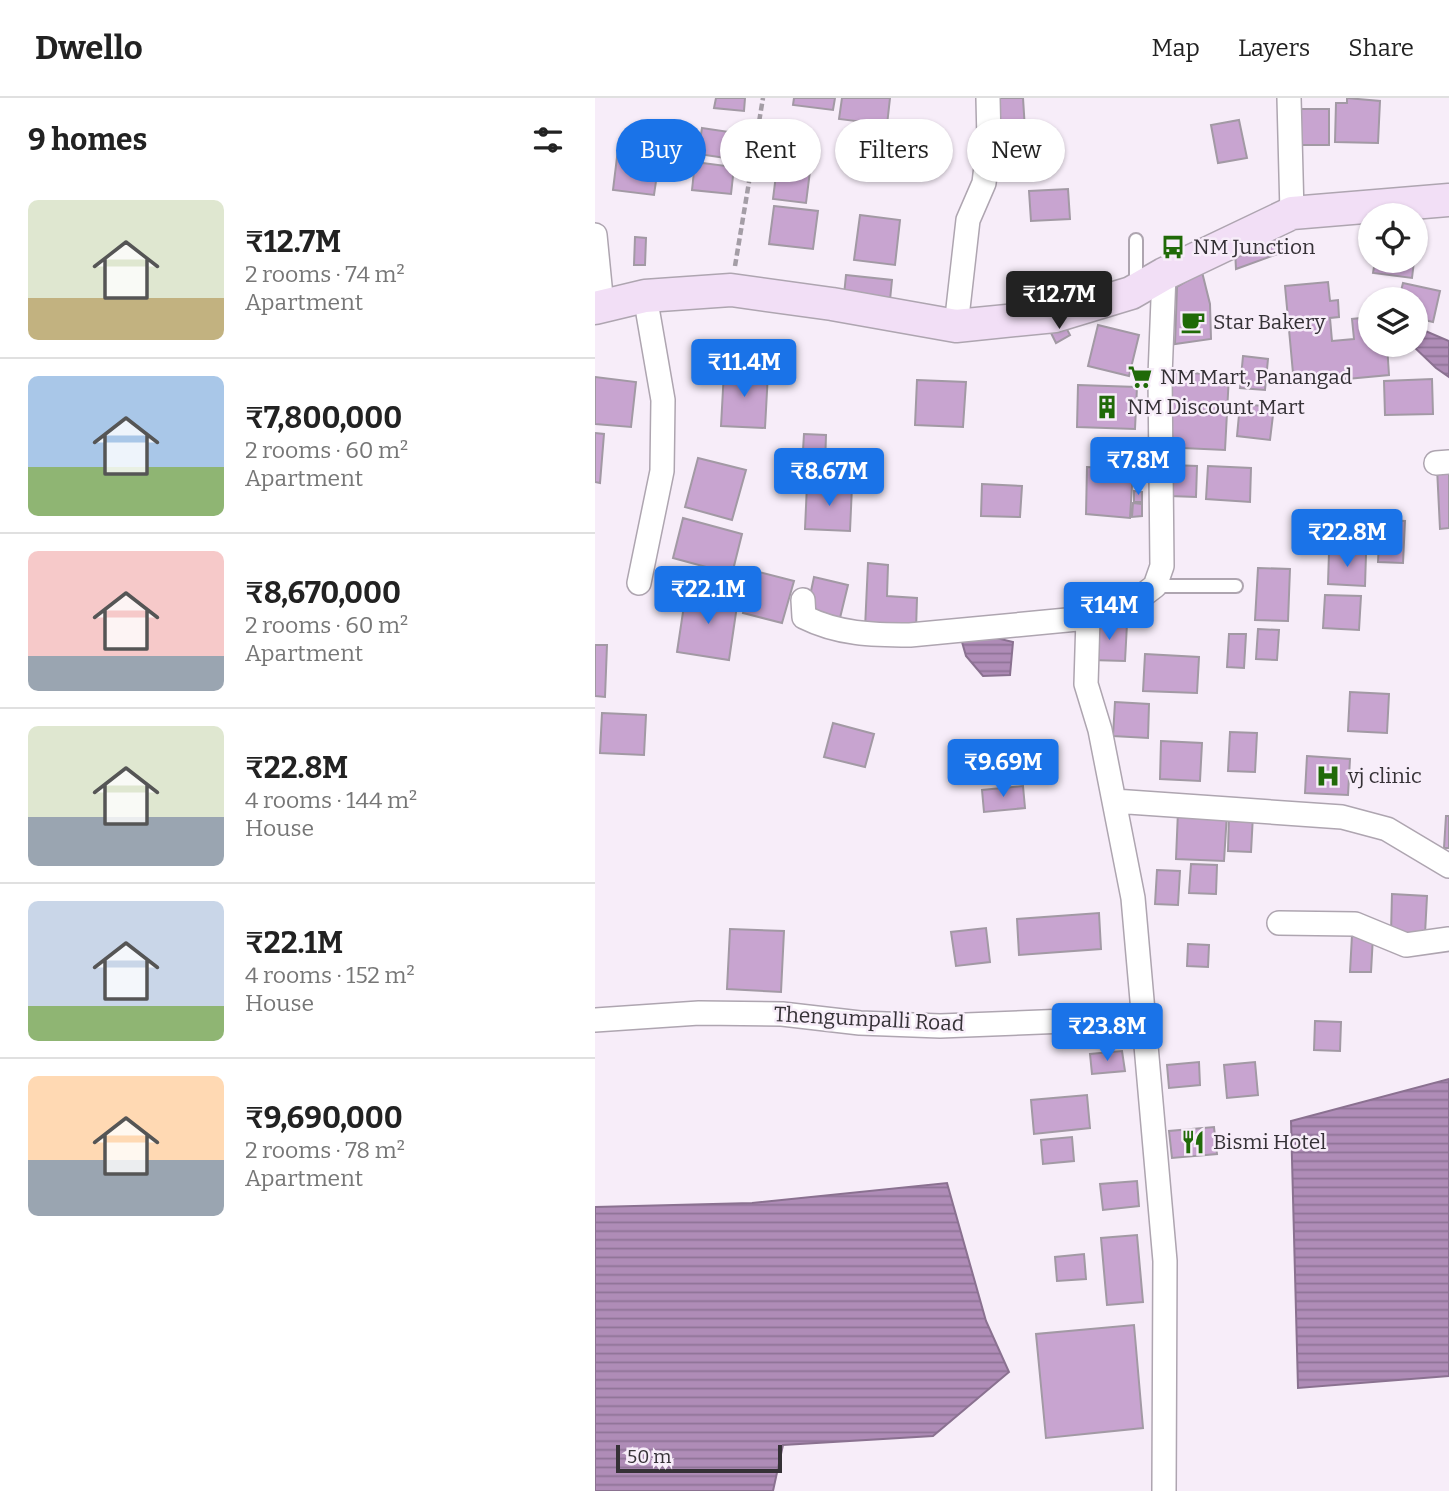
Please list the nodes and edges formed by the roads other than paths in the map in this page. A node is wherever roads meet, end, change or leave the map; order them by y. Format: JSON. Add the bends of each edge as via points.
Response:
{"nodes":[{"id":1,"x":988,"y":98,"type":"edge"},
{"id":2,"x":1289,"y":98,"type":"edge"},
{"id":3,"x":1449,"y":200,"type":"edge"},
{"id":4,"x":1292,"y":213,"type":"junction"},
{"id":5,"x":595,"y":235,"type":"edge"},
{"id":6,"x":1136,"y":240,"type":"dead end"},
{"id":7,"x":1164,"y":274,"type":"junction"},
{"id":8,"x":1136,"y":290,"type":"junction"},
{"id":9,"x":645,"y":296,"type":"junction"},
{"id":10,"x":599,"y":307,"type":"edge"},
{"id":11,"x":956,"y":326,"type":"junction"},
{"id":12,"x":639,"y":583,"type":"dead end"},
{"id":13,"x":1155,"y":586,"type":"junction"},
{"id":14,"x":1236,"y":586,"type":"dead end"},
{"id":15,"x":803,"y":600,"type":"dead end"},
{"id":16,"x":1088,"y":618,"type":"junction"},
{"id":17,"x":1114,"y":801,"type":"junction"},
{"id":18,"x":1449,"y":866,"type":"edge"},
{"id":19,"x":1279,"y":923,"type":"dead end"},
{"id":20,"x":1449,"y":939,"type":"edge"},
{"id":21,"x":1142,"y":1018,"type":"junction"},
{"id":22,"x":595,"y":1020,"type":"edge"},
{"id":23,"x":1164,"y":1491,"type":"edge"}],
"edges":[{"from":1,"to":11,"type":"street","via":[[984,183],[968,220]]},
{"from":2,"to":4,"type":"street"},
{"from":3,"to":4,"type":"main road"},
{"from":4,"to":7,"type":"main road"},
{"from":5,"to":10,"type":"street"},
{"from":6,"to":8,"type":"lane"},
{"from":7,"to":8,"type":"main road"},
{"from":7,"to":13,"type":"street","via":[[1162,566]]},
{"from":8,"to":11,"type":"main road","via":[[1055,316]]},
{"from":9,"to":10,"type":"main road"},
{"from":9,"to":11,"type":"main road","via":[[731,290]]},
{"from":9,"to":12,"type":"street","via":[[663,400],[663,435],[662,471]]},
{"from":13,"to":14,"type":"lane"},
{"from":13,"to":16,"type":"street","via":[[1130,605]]},
{"from":15,"to":16,"type":"street","via":[[804,617],[827,628],[881,635]]},
{"from":16,"to":17,"type":"street","via":[[1086,684]]},
{"from":17,"to":18,"type":"street","via":[[1342,817],[1387,829]]},
{"from":17,"to":21,"type":"street","via":[[1133,898]]},
{"from":19,"to":20,"type":"street","via":[[1355,923],[1406,945]]},
{"from":21,"to":22,"type":"street","name":"Thengumpalli Road","via":[[940,1026],[782,1014],[699,1013]]},
{"from":21,"to":23,"type":"street","via":[[1165,1261]]}]}
